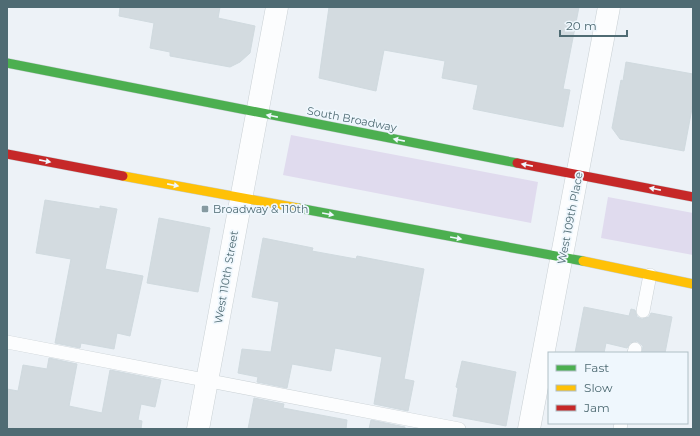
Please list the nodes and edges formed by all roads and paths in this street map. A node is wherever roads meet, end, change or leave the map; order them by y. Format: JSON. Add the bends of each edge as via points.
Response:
{"nodes":[{"id":1,"x":277,"y":7,"type":"edge"},
{"id":2,"x":609,"y":7,"type":"edge"},
{"id":3,"x":7,"y":63,"type":"edge"},
{"id":4,"x":257,"y":113,"type":"junction"},
{"id":5,"x":7,"y":154,"type":"edge"},
{"id":6,"x":578,"y":175,"type":"junction"},
{"id":7,"x":693,"y":197,"type":"edge"},
{"id":8,"x":241,"y":198,"type":"junction"},
{"id":9,"x":562,"y":257,"type":"junction"},
{"id":10,"x":650,"y":275,"type":"junction"},
{"id":11,"x":693,"y":284,"type":"edge"},
{"id":12,"x":643,"y":311,"type":"dead end"},
{"id":13,"x":7,"y":342,"type":"edge"},
{"id":14,"x":548,"y":352,"type":"edge"},
{"id":15,"x":548,"y":353,"type":"edge"},
{"id":16,"x":207,"y":381,"type":"junction"},
{"id":17,"x":543,"y":387,"type":"edge"},
{"id":18,"x":198,"y":429,"type":"edge"},
{"id":19,"x":459,"y":429,"type":"edge"},
{"id":20,"x":530,"y":429,"type":"edge"}],
"edges":[{"from":1,"to":4,"type":"street","name":"West 110th Street"},
{"from":2,"to":6,"type":"street","name":"West 109th Place"},
{"from":3,"to":4,"type":"main road","name":"South Broadway"},
{"from":6,"to":4,"type":"main road","name":"South Broadway","one_way":true},
{"from":4,"to":8,"type":"street","name":"West 110th Street"},
{"from":5,"to":8,"type":"main road","one_way":true},
{"from":7,"to":6,"type":"main road","name":"South Broadway","one_way":true},
{"from":6,"to":9,"type":"street","name":"West 109th Place"},
{"from":8,"to":9,"type":"main road","one_way":true},
{"from":8,"to":16,"type":"street","name":"West 110th Street"},
{"from":9,"to":10,"type":"main road"},
{"from":9,"to":14,"type":"street","name":"West 109th Place"},
{"from":10,"to":11,"type":"main road"},
{"from":10,"to":12,"type":"lane"},
{"from":13,"to":16,"type":"lane"},
{"from":15,"to":17,"type":"street","name":"West 109th Place"},
{"from":16,"to":18,"type":"street","name":"West 110th Street"},
{"from":16,"to":19,"type":"lane"},
{"from":17,"to":20,"type":"street","name":"West 109th Place"}]}
